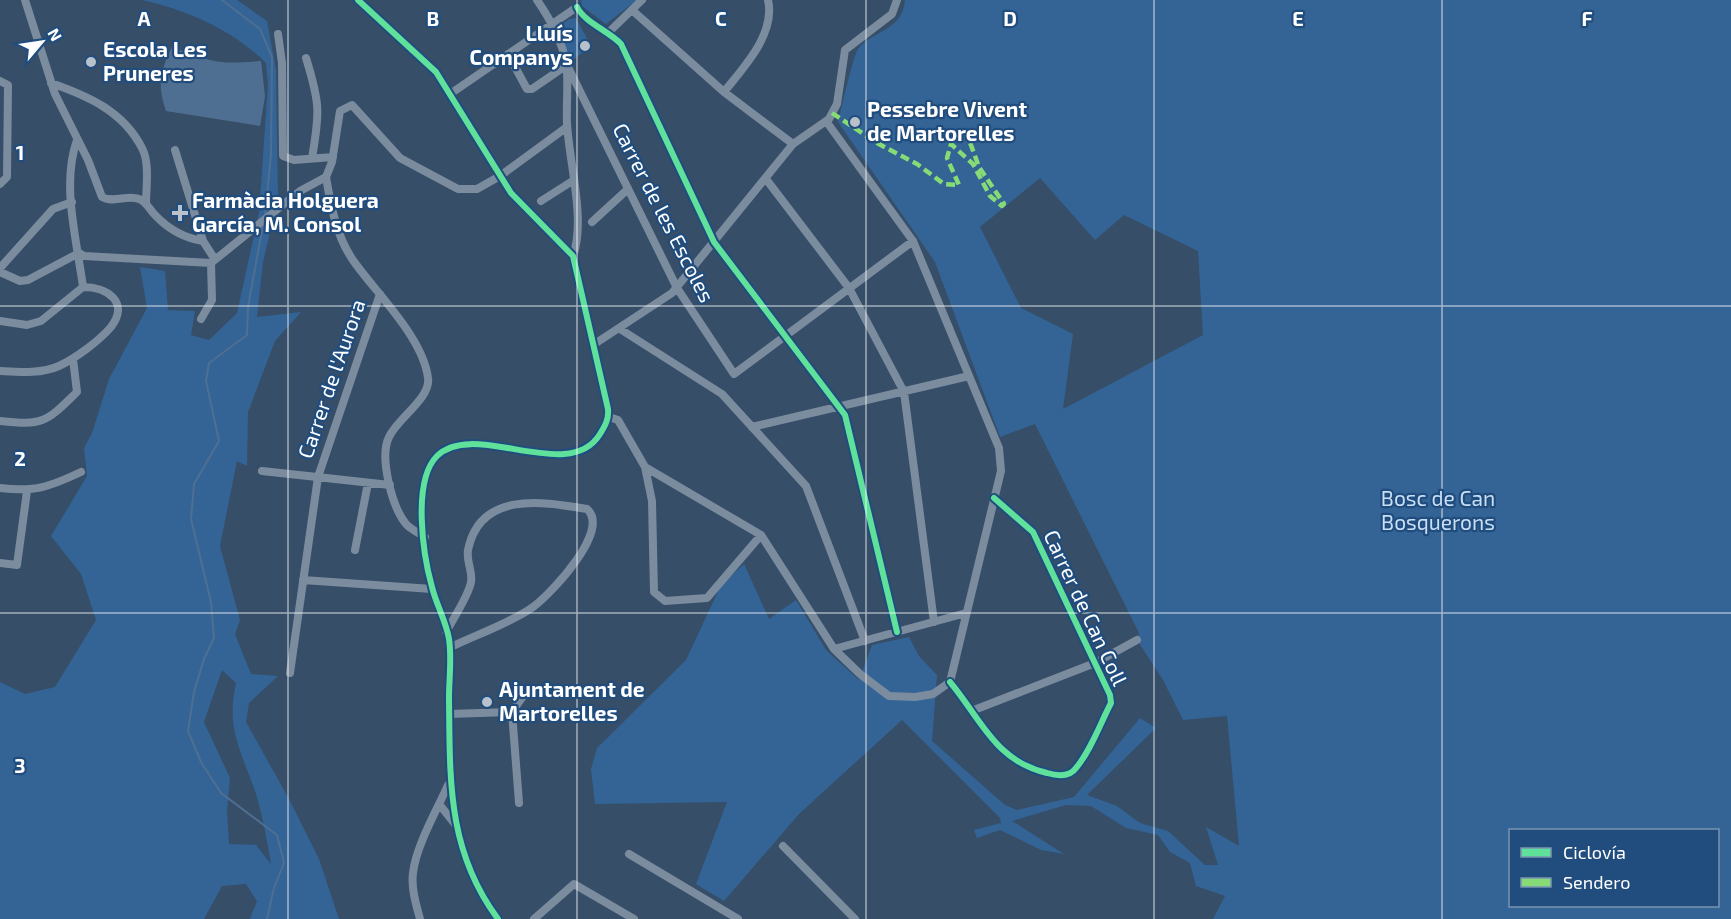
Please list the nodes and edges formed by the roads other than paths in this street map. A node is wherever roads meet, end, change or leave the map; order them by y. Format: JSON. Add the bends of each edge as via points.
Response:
{"nodes":[{"id":1,"x":25,"y":0,"type":"edge"},
{"id":2,"x":359,"y":0,"type":"edge"},
{"id":3,"x":537,"y":0,"type":"edge"},
{"id":4,"x":642,"y":0,"type":"edge"},
{"id":5,"x":768,"y":0,"type":"edge"},
{"id":6,"x":897,"y":0,"type":"edge"},
{"id":7,"x":577,"y":4,"type":"edge"},
{"id":8,"x":632,"y":10,"type":"junction"},
{"id":9,"x":552,"y":23,"type":"junction"},
{"id":10,"x":609,"y":32,"type":"junction"},
{"id":11,"x":278,"y":34,"type":"dead end"},
{"id":12,"x":508,"y":54,"type":"junction"},
{"id":13,"x":306,"y":58,"type":"dead end"},
{"id":14,"x":567,"y":65,"type":"junction"},
{"id":15,"x":0,"y":81,"type":"edge"},
{"id":16,"x":51,"y":83,"type":"junction"},
{"id":17,"x":724,"y":92,"type":"junction"},
{"id":18,"x":450,"y":94,"type":"junction"},
{"id":19,"x":826,"y":121,"type":"junction"},
{"id":20,"x":567,"y":127,"type":"junction"},
{"id":21,"x":77,"y":140,"type":"junction"},
{"id":22,"x":793,"y":144,"type":"junction"},
{"id":23,"x":175,"y":150,"type":"dead end"},
{"id":24,"x":4,"y":154,"type":"edge"},
{"id":25,"x":333,"y":157,"type":"junction"},
{"id":26,"x":312,"y":158,"type":"junction"},
{"id":27,"x":500,"y":176,"type":"junction"},
{"id":28,"x":326,"y":177,"type":"junction"},
{"id":29,"x":766,"y":179,"type":"junction"},
{"id":30,"x":574,"y":180,"type":"junction"},
{"id":31,"x":0,"y":184,"type":"edge"},
{"id":32,"x":628,"y":189,"type":"junction"},
{"id":33,"x":541,"y":201,"type":"dead end"},
{"id":34,"x":72,"y":202,"type":"junction"},
{"id":35,"x":146,"y":204,"type":"junction"},
{"id":36,"x":592,"y":222,"type":"dead end"},
{"id":37,"x":203,"y":241,"type":"junction"},
{"id":38,"x":913,"y":241,"type":"junction"},
{"id":39,"x":714,"y":242,"type":"junction"},
{"id":40,"x":79,"y":253,"type":"junction"},
{"id":41,"x":573,"y":256,"type":"junction"},
{"id":42,"x":212,"y":261,"type":"junction"},
{"id":43,"x":0,"y":270,"type":"edge"},
{"id":44,"x":83,"y":287,"type":"junction"},
{"id":45,"x":677,"y":288,"type":"junction"},
{"id":46,"x":849,"y":288,"type":"junction"},
{"id":47,"x":380,"y":294,"type":"junction"},
{"id":48,"x":201,"y":319,"type":"dead end"},
{"id":49,"x":0,"y":321,"type":"edge"},
{"id":50,"x":620,"y":328,"type":"junction"},
{"id":51,"x":786,"y":335,"type":"junction"},
{"id":52,"x":592,"y":345,"type":"junction"},
{"id":53,"x":73,"y":359,"type":"junction"},
{"id":54,"x":0,"y":371,"type":"edge"},
{"id":55,"x":969,"y":376,"type":"junction"},
{"id":56,"x":904,"y":392,"type":"junction"},
{"id":57,"x":839,"y":406,"type":"junction"},
{"id":58,"x":609,"y":417,"type":"junction"},
{"id":59,"x":0,"y":421,"type":"edge"},
{"id":60,"x":753,"y":426,"type":"junction"},
{"id":61,"x":645,"y":467,"type":"junction"},
{"id":62,"x":262,"y":471,"type":"dead end"},
{"id":63,"x":81,"y":472,"type":"dead end"},
{"id":64,"x":318,"y":477,"type":"junction"},
{"id":65,"x":368,"y":483,"type":"junction"},
{"id":66,"x":390,"y":485,"type":"junction"},
{"id":67,"x":0,"y":488,"type":"edge"},
{"id":68,"x":27,"y":491,"type":"junction"},
{"id":69,"x":994,"y":498,"type":"junction"},
{"id":70,"x":761,"y":535,"type":"junction"},
{"id":71,"x":424,"y":537,"type":"junction"},
{"id":72,"x":355,"y":550,"type":"dead end"},
{"id":73,"x":0,"y":563,"type":"edge"},
{"id":74,"x":303,"y":580,"type":"junction"},
{"id":75,"x":432,"y":589,"type":"junction"},
{"id":76,"x":966,"y":613,"type":"junction"},
{"id":77,"x":934,"y":622,"type":"junction"},
{"id":78,"x":446,"y":632,"type":"junction"},
{"id":79,"x":897,"y":632,"type":"junction"},
{"id":80,"x":1137,"y":640,"type":"dead end"},
{"id":81,"x":865,"y":641,"type":"junction"},
{"id":82,"x":449,"y":648,"type":"junction"},
{"id":83,"x":834,"y":649,"type":"junction"},
{"id":84,"x":1095,"y":663,"type":"junction"},
{"id":85,"x":290,"y":673,"type":"dead end"},
{"id":86,"x":950,"y":682,"type":"junction"},
{"id":87,"x":526,"y":692,"type":"dead end"},
{"id":88,"x":974,"y":710,"type":"junction"},
{"id":89,"x":512,"y":712,"type":"junction"},
{"id":90,"x":449,"y":714,"type":"junction"},
{"id":91,"x":449,"y":784,"type":"junction"},
{"id":92,"x":440,"y":802,"type":"junction"},
{"id":93,"x":519,"y":803,"type":"dead end"},
{"id":94,"x":454,"y":810,"type":"junction"},
{"id":95,"x":432,"y":819,"type":"junction"},
{"id":96,"x":454,"y":823,"type":"junction"},
{"id":97,"x":459,"y":833,"type":"junction"},
{"id":98,"x":783,"y":846,"type":"dead end"},
{"id":99,"x":629,"y":854,"type":"dead end"},
{"id":100,"x":420,"y":919,"type":"edge"},
{"id":101,"x":498,"y":919,"type":"edge"},
{"id":102,"x":534,"y":919,"type":"edge"},
{"id":103,"x":634,"y":919,"type":"edge"},
{"id":104,"x":738,"y":919,"type":"edge"},
{"id":105,"x":855,"y":919,"type":"edge"}],
"edges":[{"from":1,"to":16,"type":"street"},
{"from":2,"to":18,"type":"street","via":[[436,72]]},
{"from":3,"to":9,"type":"street"},
{"from":4,"to":8,"type":"street"},
{"from":5,"to":17,"type":"street","via":[[766,26],[752,58]]},
{"from":6,"to":19,"type":"street","via":[[892,14],[845,50],[837,104]]},
{"from":7,"to":9,"type":"street"},
{"from":7,"to":10,"type":"street","via":[[580,14]]},
{"from":8,"to":10,"type":"street"},
{"from":8,"to":17,"type":"street"},
{"from":9,"to":12,"type":"street"},
{"from":9,"to":14,"type":"street"},
{"from":10,"to":39,"type":"street","via":[[621,44]]},
{"from":11,"to":26,"type":"street","via":[[283,156],[294,160]]},
{"from":12,"to":14,"type":"street","via":[[527,89]]},
{"from":12,"to":18,"type":"street"},
{"from":13,"to":26,"type":"street","via":[[319,98]]},
{"from":14,"to":20,"type":"street"},
{"from":14,"to":32,"type":"street","name":"Carrer de les Escoles"},
{"from":15,"to":24,"type":"street","via":[[9,85]]},
{"from":16,"to":21,"type":"street"},
{"from":16,"to":35,"type":"street","via":[[108,107],[128,129],[143,150]]},
{"from":17,"to":22,"type":"street"},
{"from":18,"to":27,"type":"street"},
{"from":19,"to":22,"type":"street"},
{"from":19,"to":38,"type":"street"},
{"from":20,"to":27,"type":"street"},
{"from":20,"to":30,"type":"street"},
{"from":21,"to":34,"type":"street","via":[[71,156]]},
{"from":21,"to":35,"type":"street","via":[[102,197],[135,197]]},
{"from":22,"to":29,"type":"street"},
{"from":23,"to":37,"type":"street"},
{"from":24,"to":31,"type":"street","via":[[7,177]]},
{"from":25,"to":26,"type":"street"},
{"from":25,"to":27,"type":"street","via":[[340,111],[352,105],[400,158],[458,189],[477,189]]},
{"from":25,"to":28,"type":"street"},
{"from":27,"to":41,"type":"street","via":[[531,217]]},
{"from":28,"to":42,"type":"street","via":[[300,191]]},
{"from":28,"to":47,"type":"street","via":[[340,236],[354,263]]},
{"from":29,"to":39,"type":"street"},
{"from":29,"to":46,"type":"street"},
{"from":30,"to":33,"type":"street"},
{"from":30,"to":41,"type":"street","via":[[577,243]]},
{"from":32,"to":36,"type":"street"},
{"from":32,"to":45,"type":"street","name":"Carrer de les Escoles"},
{"from":34,"to":40,"type":"street"},
{"from":34,"to":43,"type":"street","via":[[53,208]]},
{"from":35,"to":37,"type":"street","via":[[184,238]]},
{"from":37,"to":42,"type":"street"},
{"from":38,"to":46,"type":"street"},
{"from":38,"to":55,"type":"street"},
{"from":39,"to":45,"type":"street"},
{"from":39,"to":51,"type":"street"},
{"from":40,"to":42,"type":"street","via":[[202,265]]},
{"from":40,"to":43,"type":"street","via":[[36,278],[20,280]]},
{"from":40,"to":44,"type":"street"},
{"from":41,"to":52,"type":"street"},
{"from":42,"to":48,"type":"street","via":[[212,300]]},
{"from":44,"to":49,"type":"street","via":[[41,321],[27,325]]},
{"from":44,"to":53,"type":"street","via":[[107,291],[115,299],[117,310],[111,326]]},
{"from":45,"to":50,"type":"street"},
{"from":45,"to":51,"type":"street","name":"Carrer de les Escoles","via":[[734,374]]},
{"from":46,"to":51,"type":"street"},
{"from":46,"to":56,"type":"street"},
{"from":47,"to":64,"type":"street","name":"Carrer de l'Aurora"},
{"from":47,"to":66,"type":"street","via":[[426,362],[429,382],[422,399],[408,410],[388,438]]},
{"from":50,"to":52,"type":"street"},
{"from":50,"to":60,"type":"street","via":[[722,394]]},
{"from":51,"to":57,"type":"street"},
{"from":52,"to":58,"type":"street"},
{"from":53,"to":54,"type":"street","via":[[57,367],[27,372]]},
{"from":53,"to":59,"type":"street","via":[[77,392],[50,419],[30,424]]},
{"from":55,"to":56,"type":"street"},
{"from":55,"to":69,"type":"street","via":[[999,448],[1001,471]]},
{"from":56,"to":57,"type":"street"},
{"from":56,"to":77,"type":"street"},
{"from":57,"to":60,"type":"street"},
{"from":57,"to":79,"type":"street","via":[[845,415]]},
{"from":58,"to":61,"type":"street","via":[[618,420]]},
{"from":58,"to":71,"type":"street","via":[[597,439],[580,451],[554,454],[478,445],[438,454],[425,476]]},
{"from":60,"to":81,"type":"street","via":[[806,486]]},
{"from":61,"to":70,"type":"street"},
{"from":61,"to":70,"type":"street","via":[[652,501],[654,592],[665,601],[707,598]]},
{"from":62,"to":64,"type":"street"},
{"from":63,"to":68,"type":"street","via":[[48,488]]},
{"from":64,"to":65,"type":"street"},
{"from":64,"to":74,"type":"street","name":"Carrer de l'Aurora"},
{"from":65,"to":66,"type":"street"},
{"from":65,"to":72,"type":"street"},
{"from":66,"to":71,"type":"street","via":[[407,526]]},
{"from":67,"to":68,"type":"street"},
{"from":68,"to":73,"type":"street","via":[[17,565]]},
{"from":69,"to":76,"type":"street"},
{"from":69,"to":84,"type":"street","name":"Carrer de Can Coll","via":[[1033,532]]},
{"from":70,"to":83,"type":"street"},
{"from":71,"to":75,"type":"street"},
{"from":74,"to":75,"type":"street"},
{"from":74,"to":85,"type":"street","name":"Carrer de l'Aurora"},
{"from":75,"to":78,"type":"street"},
{"from":76,"to":77,"type":"street"},
{"from":76,"to":86,"type":"street"},
{"from":77,"to":79,"type":"street"},
{"from":78,"to":82,"type":"street"},
{"from":78,"to":82,"type":"street","via":[[471,583],[468,552],[483,521],[520,501],[586,509],[592,514],[594,522],[587,546],[548,595],[532,608]]},
{"from":79,"to":81,"type":"street"},
{"from":80,"to":84,"type":"street"},
{"from":81,"to":83,"type":"street"},
{"from":82,"to":90,"type":"street"},
{"from":83,"to":86,"type":"street","via":[[889,696],[915,698],[933,694]]},
{"from":84,"to":88,"type":"street"},
{"from":84,"to":88,"type":"street","name":"Carrer de Can Coll","via":[[1111,703],[1072,772],[1060,776],[1040,772],[1010,758],[996,746]]},
{"from":86,"to":88,"type":"street"},
{"from":87,"to":89,"type":"street"},
{"from":89,"to":90,"type":"street"},
{"from":89,"to":93,"type":"street"},
{"from":90,"to":91,"type":"street"},
{"from":91,"to":92,"type":"street"},
{"from":91,"to":94,"type":"street"},
{"from":92,"to":94,"type":"street"},
{"from":92,"to":95,"type":"street"},
{"from":92,"to":96,"type":"street"},
{"from":94,"to":97,"type":"street"},
{"from":95,"to":96,"type":"street","via":[[444,817]]},
{"from":95,"to":100,"type":"street","via":[[413,873]]},
{"from":96,"to":97,"type":"street"},
{"from":97,"to":101,"type":"street","via":[[466,864],[479,893]]},
{"from":98,"to":105,"type":"street"},
{"from":99,"to":104,"type":"street"},
{"from":102,"to":103,"type":"street","via":[[574,884]]}]}
